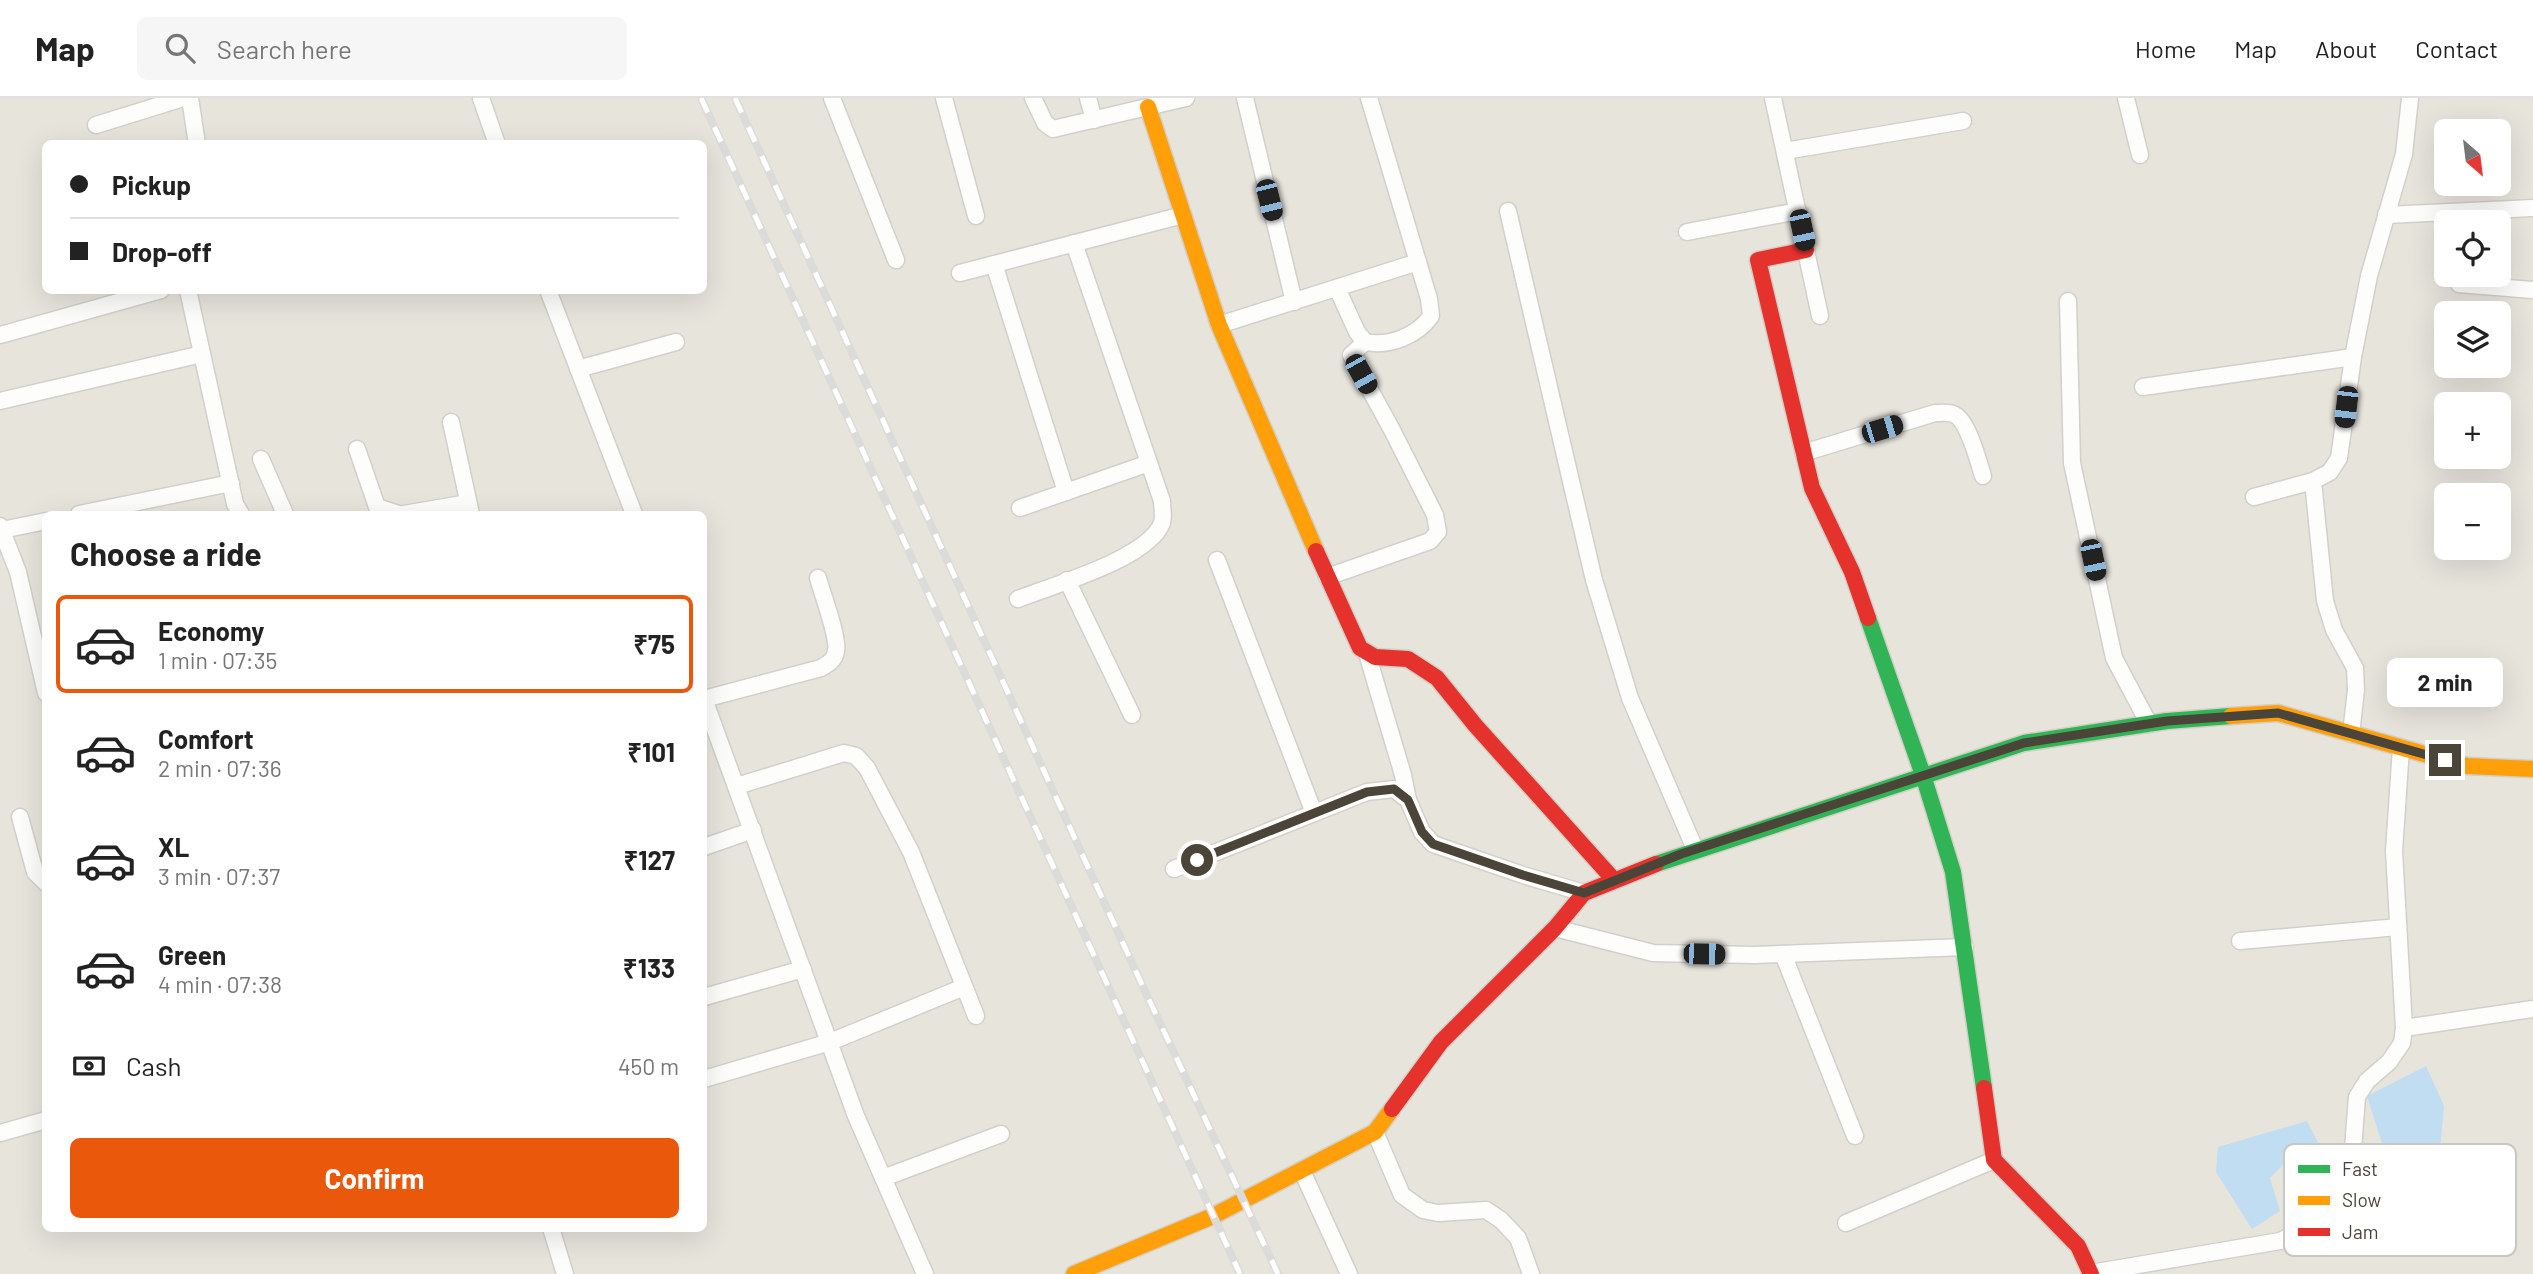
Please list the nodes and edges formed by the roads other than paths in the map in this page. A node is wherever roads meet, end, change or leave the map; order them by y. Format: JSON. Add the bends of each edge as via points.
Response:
{"nodes":[{"id":1,"x":183,"y":98,"type":"edge"},
{"id":2,"x":190,"y":98,"type":"edge"},
{"id":3,"x":481,"y":98,"type":"edge"},
{"id":4,"x":832,"y":98,"type":"edge"},
{"id":5,"x":944,"y":98,"type":"edge"},
{"id":6,"x":1033,"y":98,"type":"edge"},
{"id":7,"x":1088,"y":98,"type":"edge"},
{"id":8,"x":1186,"y":98,"type":"edge"},
{"id":9,"x":1245,"y":98,"type":"edge"},
{"id":10,"x":1368,"y":98,"type":"edge"},
{"id":11,"x":1773,"y":98,"type":"edge"},
{"id":12,"x":2126,"y":98,"type":"edge"},
{"id":13,"x":2410,"y":98,"type":"edge"},
{"id":14,"x":1148,"y":107,"type":"junction"},
{"id":15,"x":1094,"y":120,"type":"junction"},
{"id":16,"x":1963,"y":121,"type":"dead end"},
{"id":17,"x":96,"y":125,"type":"dead end"},
{"id":18,"x":196,"y":140,"type":"edge"},
{"id":19,"x":496,"y":140,"type":"edge"},
{"id":20,"x":1785,"y":151,"type":"junction"},
{"id":21,"x":2140,"y":155,"type":"dead end"},
{"id":22,"x":2533,"y":208,"type":"edge"},
{"id":23,"x":1508,"y":211,"type":"dead end"},
{"id":24,"x":1798,"y":211,"type":"junction"},
{"id":25,"x":1183,"y":215,"type":"junction"},
{"id":26,"x":2386,"y":215,"type":"junction"},
{"id":27,"x":976,"y":216,"type":"dead end"},
{"id":28,"x":1688,"y":232,"type":"dead end"},
{"id":29,"x":1074,"y":243,"type":"junction"},
{"id":30,"x":1806,"y":250,"type":"junction"},
{"id":31,"x":896,"y":260,"type":"dead end"},
{"id":32,"x":1418,"y":262,"type":"junction"},
{"id":33,"x":994,"y":264,"type":"junction"},
{"id":34,"x":960,"y":273,"type":"dead end"},
{"id":35,"x":2496,"y":287,"type":"edge"},
{"id":36,"x":1336,"y":288,"type":"junction"},
{"id":37,"x":2533,"y":290,"type":"edge"},
{"id":38,"x":147,"y":294,"type":"edge"},
{"id":39,"x":189,"y":294,"type":"edge"},
{"id":40,"x":550,"y":294,"type":"edge"},
{"id":41,"x":2068,"y":301,"type":"dead end"},
{"id":42,"x":1294,"y":302,"type":"junction"},
{"id":43,"x":1820,"y":316,"type":"dead end"},
{"id":44,"x":1219,"y":325,"type":"junction"},
{"id":45,"x":0,"y":335,"type":"edge"},
{"id":46,"x":676,"y":342,"type":"dead end"},
{"id":47,"x":1365,"y":342,"type":"junction"},
{"id":48,"x":202,"y":354,"type":"junction"},
{"id":49,"x":2353,"y":356,"type":"junction"},
{"id":50,"x":578,"y":369,"type":"junction"},
{"id":51,"x":2143,"y":387,"type":"dead end"},
{"id":52,"x":0,"y":401,"type":"edge"},
{"id":53,"x":451,"y":422,"type":"dead end"},
{"id":54,"x":357,"y":449,"type":"dead end"},
{"id":55,"x":1803,"y":453,"type":"junction"},
{"id":56,"x":261,"y":459,"type":"dead end"},
{"id":57,"x":1149,"y":463,"type":"junction"},
{"id":58,"x":1983,"y":476,"type":"dead end"},
{"id":59,"x":2313,"y":481,"type":"junction"},
{"id":60,"x":231,"y":484,"type":"junction"},
{"id":61,"x":1066,"y":492,"type":"junction"},
{"id":62,"x":2254,"y":497,"type":"dead end"},
{"id":63,"x":1020,"y":508,"type":"dead end"},
{"id":64,"x":470,"y":509,"type":"edge"},
{"id":65,"x":94,"y":511,"type":"edge"},
{"id":66,"x":239,"y":511,"type":"edge"},
{"id":67,"x":284,"y":511,"type":"edge"},
{"id":68,"x":391,"y":511,"type":"edge"},
{"id":69,"x":443,"y":511,"type":"edge"},
{"id":70,"x":634,"y":511,"type":"edge"},
{"id":71,"x":42,"y":522,"type":"edge"},
{"id":72,"x":1,"y":528,"type":"edge"},
{"id":73,"x":1217,"y":560,"type":"dead end"},
{"id":74,"x":1327,"y":577,"type":"junction"},
{"id":75,"x":818,"y":578,"type":"dead end"},
{"id":76,"x":1067,"y":580,"type":"junction"},
{"id":77,"x":1018,"y":599,"type":"dead end"},
{"id":78,"x":1368,"y":654,"type":"junction"},
{"id":79,"x":42,"y":676,"type":"edge"},
{"id":80,"x":707,"y":698,"type":"edge"},
{"id":81,"x":707,"y":707,"type":"edge"},
{"id":82,"x":1132,"y":715,"type":"dead end"},
{"id":83,"x":2149,"y":724,"type":"junction"},
{"id":84,"x":2351,"y":734,"type":"junction"},
{"id":85,"x":2401,"y":747,"type":"junction"},
{"id":86,"x":2533,"y":769,"type":"edge"},
{"id":87,"x":1923,"y":775,"type":"junction"},
{"id":88,"x":737,"y":786,"type":"junction"},
{"id":89,"x":1408,"y":800,"type":"junction"},
{"id":90,"x":1314,"y":813,"type":"junction"},
{"id":91,"x":20,"y":817,"type":"dead end"},
{"id":92,"x":753,"y":830,"type":"junction"},
{"id":93,"x":707,"y":846,"type":"edge"},
{"id":94,"x":1695,"y":849,"type":"junction"},
{"id":95,"x":1174,"y":869,"type":"dead end"},
{"id":96,"x":42,"y":879,"type":"edge"},
{"id":97,"x":1614,"y":880,"type":"junction"},
{"id":98,"x":1584,"y":893,"type":"junction"},
{"id":99,"x":2398,"y":927,"type":"junction"},
{"id":100,"x":1555,"y":928,"type":"junction"},
{"id":101,"x":2240,"y":942,"type":"dead end"},
{"id":102,"x":1965,"y":947,"type":"junction"},
{"id":103,"x":1783,"y":954,"type":"junction"},
{"id":104,"x":803,"y":969,"type":"junction"},
{"id":105,"x":964,"y":987,"type":"junction"},
{"id":106,"x":707,"y":996,"type":"edge"},
{"id":107,"x":2533,"y":1009,"type":"edge"},
{"id":108,"x":976,"y":1016,"type":"dead end"},
{"id":109,"x":2404,"y":1028,"type":"junction"},
{"id":110,"x":830,"y":1042,"type":"junction"},
{"id":111,"x":707,"y":1078,"type":"edge"},
{"id":112,"x":42,"y":1121,"type":"edge"},
{"id":113,"x":1375,"y":1132,"type":"junction"},
{"id":114,"x":0,"y":1133,"type":"edge"},
{"id":115,"x":1001,"y":1134,"type":"dead end"},
{"id":116,"x":1855,"y":1136,"type":"dead end"},
{"id":117,"x":2353,"y":1144,"type":"edge"},
{"id":118,"x":1994,"y":1160,"type":"junction"},
{"id":119,"x":1302,"y":1171,"type":"junction"},
{"id":120,"x":883,"y":1178,"type":"junction"},
{"id":121,"x":1846,"y":1223,"type":"dead end"},
{"id":122,"x":552,"y":1232,"type":"edge"},
{"id":123,"x":2284,"y":1239,"type":"edge"},
{"id":124,"x":565,"y":1274,"type":"edge"},
{"id":125,"x":925,"y":1274,"type":"edge"},
{"id":126,"x":1074,"y":1274,"type":"edge"},
{"id":127,"x":1349,"y":1274,"type":"edge"},
{"id":128,"x":1531,"y":1274,"type":"edge"},
{"id":129,"x":2091,"y":1274,"type":"edge"}],
"edges":[{"from":1,"to":17,"type":"street"},
{"from":2,"to":18,"type":"street"},
{"from":3,"to":19,"type":"street"},
{"from":4,"to":31,"type":"street"},
{"from":5,"to":27,"type":"street"},
{"from":6,"to":15,"type":"street","via":[[1053,129]]},
{"from":7,"to":15,"type":"street"},
{"from":8,"to":14,"type":"street"},
{"from":9,"to":42,"type":"street"},
{"from":10,"to":32,"type":"street"},
{"from":11,"to":20,"type":"street"},
{"from":12,"to":21,"type":"street"},
{"from":13,"to":26,"type":"street","via":[[2403,154]]},
{"from":14,"to":15,"type":"street"},
{"from":14,"to":25,"type":"street"},
{"from":16,"to":20,"type":"street"},
{"from":20,"to":24,"type":"street"},
{"from":22,"to":26,"type":"street"},
{"from":23,"to":94,"type":"street","via":[[1594,580],[1630,698]]},
{"from":24,"to":28,"type":"street"},
{"from":24,"to":30,"type":"street"},
{"from":25,"to":29,"type":"street"},
{"from":25,"to":44,"type":"street"},
{"from":26,"to":49,"type":"street"},
{"from":29,"to":33,"type":"street"},
{"from":29,"to":57,"type":"street"},
{"from":30,"to":43,"type":"street"},
{"from":30,"to":55,"type":"street","via":[[1758,260]]},
{"from":32,"to":36,"type":"street"},
{"from":32,"to":47,"type":"street","via":[[1431,316],[1424,327],[1392,342]]},
{"from":33,"to":34,"type":"street"},
{"from":33,"to":61,"type":"street"},
{"from":35,"to":37,"type":"street"},
{"from":36,"to":42,"type":"street"},
{"from":36,"to":47,"type":"street"},
{"from":38,"to":45,"type":"street"},
{"from":39,"to":48,"type":"street"},
{"from":40,"to":50,"type":"street"},
{"from":41,"to":83,"type":"street","via":[[2072,463],[2114,658]]},
{"from":42,"to":44,"type":"street"},
{"from":44,"to":74,"type":"street"},
{"from":46,"to":50,"type":"street"},
{"from":47,"to":74,"type":"street","via":[[1351,355],[1435,515],[1438,532],[1430,541]]},
{"from":48,"to":52,"type":"street"},
{"from":48,"to":60,"type":"street"},
{"from":49,"to":51,"type":"street"},
{"from":49,"to":59,"type":"street","via":[[2339,458],[2330,472]]},
{"from":50,"to":70,"type":"street"},
{"from":53,"to":64,"type":"street"},
{"from":54,"to":68,"type":"street","via":[[377,507]]},
{"from":55,"to":58,"type":"street","via":[[1935,413],[1952,413],[1967,432]]},
{"from":55,"to":87,"type":"street","via":[[1812,488],[1852,572]]},
{"from":56,"to":67,"type":"street"},
{"from":57,"to":61,"type":"street"},
{"from":57,"to":76,"type":"street","via":[[1163,522],[1148,543]]},
{"from":59,"to":62,"type":"street"},
{"from":59,"to":84,"type":"street","via":[[2325,601],[2334,630],[2355,668]]},
{"from":60,"to":65,"type":"street"},
{"from":60,"to":66,"type":"street"},
{"from":61,"to":63,"type":"street"},
{"from":64,"to":69,"type":"street"},
{"from":71,"to":72,"type":"street"},
{"from":72,"to":79,"type":"street","via":[[18,572]]},
{"from":73,"to":90,"type":"street"},
{"from":74,"to":78,"type":"street"},
{"from":75,"to":80,"type":"street","via":[[836,651],[830,663]]},
{"from":76,"to":77,"type":"street"},
{"from":76,"to":82,"type":"street"},
{"from":78,"to":89,"type":"street"},
{"from":78,"to":97,"type":"street","via":[[1408,659],[1437,678]]},
{"from":81,"to":88,"type":"street"},
{"from":83,"to":84,"type":"street","via":[[2278,713]]},
{"from":83,"to":87,"type":"street","via":[[2024,743]]},
{"from":84,"to":85,"type":"street"},
{"from":85,"to":86,"type":"street","via":[[2468,766]]},
{"from":85,"to":99,"type":"street","via":[[2394,850]]},
{"from":87,"to":94,"type":"street"},
{"from":87,"to":102,"type":"street","via":[[1953,872]]},
{"from":88,"to":92,"type":"street"},
{"from":88,"to":105,"type":"street","via":[[844,753],[856,756],[867,768],[911,852]]},
{"from":89,"to":90,"type":"street","via":[[1394,789],[1367,792]]},
{"from":89,"to":98,"type":"street","via":[[1422,832],[1433,844]]},
{"from":90,"to":95,"type":"street"},
{"from":91,"to":96,"type":"street","via":[[35,872]]},
{"from":92,"to":93,"type":"street"},
{"from":92,"to":104,"type":"street"},
{"from":94,"to":97,"type":"street"},
{"from":97,"to":98,"type":"street"},
{"from":98,"to":100,"type":"street"},
{"from":99,"to":101,"type":"street"},
{"from":99,"to":109,"type":"street"},
{"from":100,"to":103,"type":"street","via":[[1653,953]]},
{"from":100,"to":113,"type":"street","via":[[1441,1042]]},
{"from":102,"to":103,"type":"street"},
{"from":102,"to":118,"type":"street"},
{"from":103,"to":116,"type":"street"},
{"from":104,"to":106,"type":"street"},
{"from":104,"to":110,"type":"street"},
{"from":105,"to":108,"type":"street"},
{"from":105,"to":110,"type":"street"},
{"from":107,"to":109,"type":"street"},
{"from":109,"to":117,"type":"street","via":[[2402,1043],[2357,1097]]},
{"from":110,"to":111,"type":"street"},
{"from":110,"to":120,"type":"street"},
{"from":112,"to":114,"type":"street"},
{"from":113,"to":119,"type":"street"},
{"from":113,"to":128,"type":"street","via":[[1402,1195],[1423,1210],[1438,1213],[1486,1210],[1518,1238]]},
{"from":115,"to":120,"type":"street"},
{"from":118,"to":121,"type":"street"},
{"from":118,"to":129,"type":"street","via":[[2078,1246]]},
{"from":119,"to":126,"type":"street","via":[[1213,1216]]},
{"from":119,"to":127,"type":"street"},
{"from":120,"to":125,"type":"street"},
{"from":122,"to":124,"type":"street"},
{"from":123,"to":129,"type":"street"}]}
